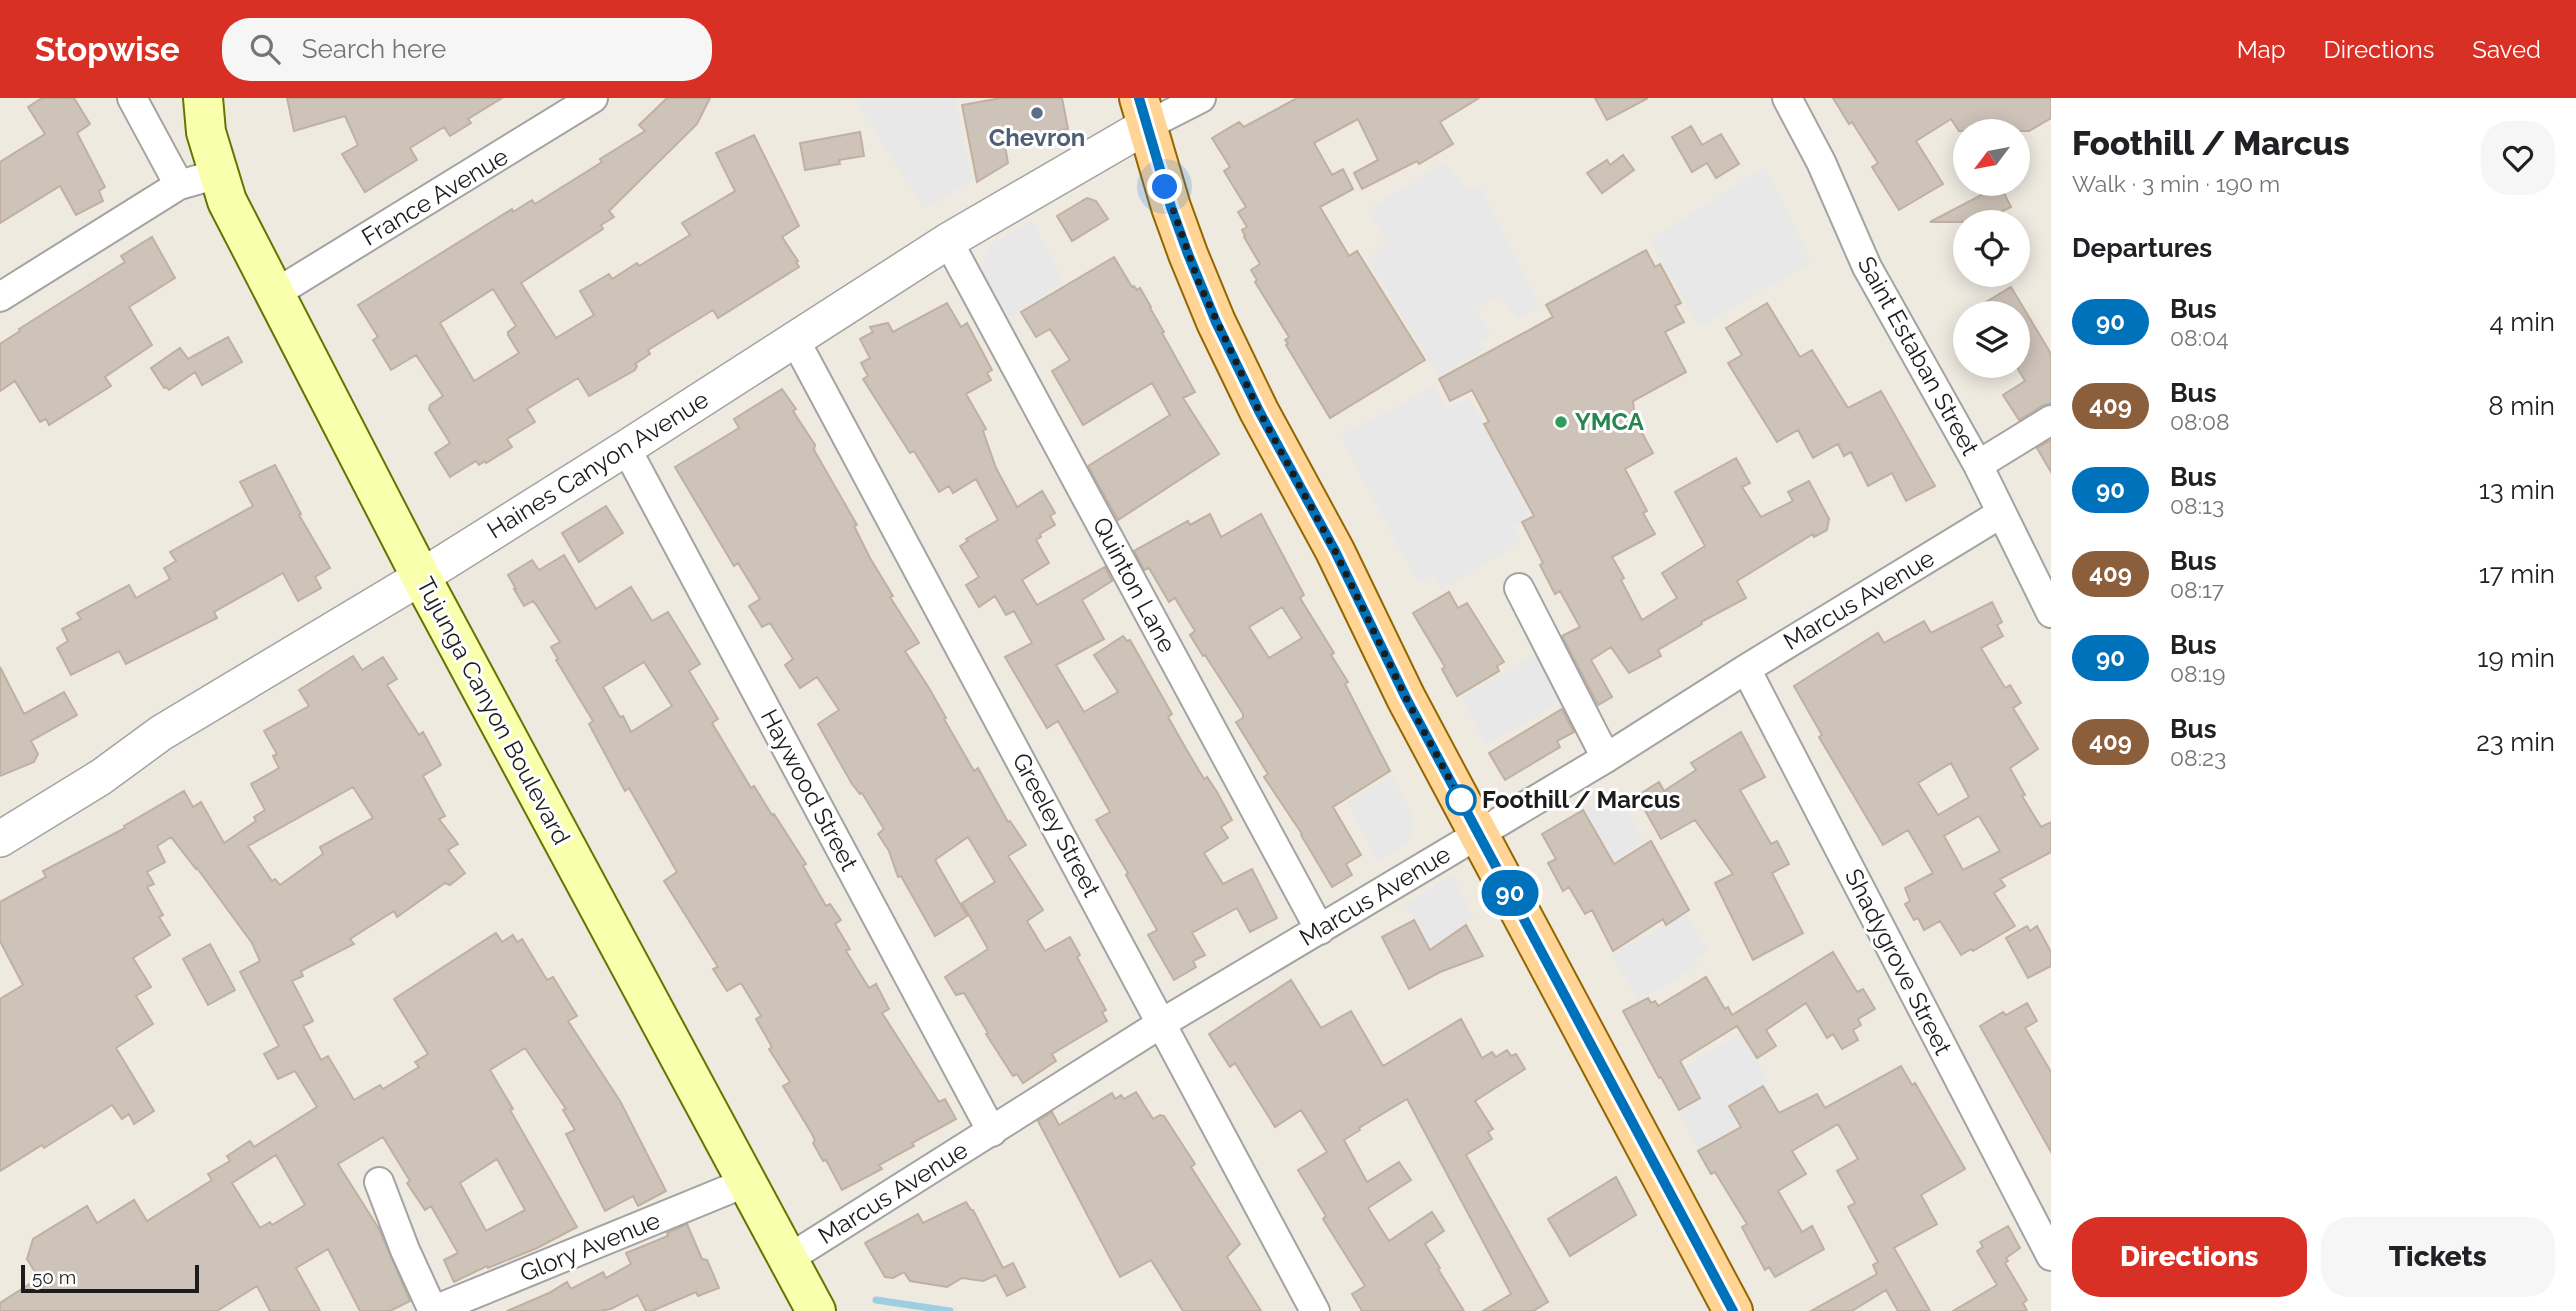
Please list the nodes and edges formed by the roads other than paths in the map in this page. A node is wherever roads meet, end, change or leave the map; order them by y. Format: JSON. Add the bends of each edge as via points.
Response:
{"nodes":[{"id":1,"x":132,"y":98,"type":"edge"},
{"id":2,"x":203,"y":98,"type":"edge"},
{"id":3,"x":593,"y":98,"type":"edge"},
{"id":4,"x":1201,"y":98,"type":"edge"},
{"id":5,"x":1787,"y":98,"type":"edge"},
{"id":6,"x":1143,"y":112,"type":"edge"},
{"id":7,"x":218,"y":174,"type":"junction"},
{"id":8,"x":179,"y":185,"type":"junction"},
{"id":9,"x":948,"y":241,"type":"junction"},
{"id":10,"x":275,"y":293,"type":"junction"},
{"id":11,"x":0,"y":297,"type":"edge"},
{"id":12,"x":795,"y":340,"type":"junction"},
{"id":13,"x":2051,"y":420,"type":"edge"},
{"id":14,"x":626,"y":449,"type":"junction"},
{"id":15,"x":1978,"y":465,"type":"junction"},
{"id":16,"x":2000,"y":513,"type":"junction"},
{"id":17,"x":421,"y":577,"type":"junction"},
{"id":18,"x":1519,"y":588,"type":"dead end"},
{"id":19,"x":2051,"y":613,"type":"edge"},
{"id":20,"x":1746,"y":669,"type":"junction"},
{"id":21,"x":1606,"y":758,"type":"junction"},
{"id":22,"x":1478,"y":833,"type":"junction"},
{"id":23,"x":0,"y":839,"type":"edge"},
{"id":24,"x":1320,"y":930,"type":"junction"},
{"id":25,"x":1162,"y":1023,"type":"junction"},
{"id":26,"x":992,"y":1132,"type":"junction"},
{"id":27,"x":379,"y":1182,"type":"dead end"},
{"id":28,"x":747,"y":1182,"type":"junction"},
{"id":29,"x":2051,"y":1256,"type":"edge"},
{"id":30,"x":788,"y":1259,"type":"junction"},
{"id":31,"x":433,"y":1311,"type":"edge"},
{"id":32,"x":816,"y":1311,"type":"edge"},
{"id":33,"x":1315,"y":1311,"type":"edge"},
{"id":34,"x":1733,"y":1311,"type":"edge"}],
"edges":[{"from":1,"to":8,"type":"street"},
{"from":2,"to":7,"type":"main road","name":"Tujunga Canyon Boulevard","via":[[206,132]]},
{"from":3,"to":10,"type":"street","name":"France Avenue"},
{"from":4,"to":6,"type":"street","name":"Haines Canyon Avenue"},
{"from":5,"to":15,"type":"street","name":"Saint Estaban Street","via":[[1867,267]]},
{"from":6,"to":9,"type":"street","name":"Haines Canyon Avenue"},
{"from":6,"to":22,"type":"main road","via":[[1171,207],[1216,322]]},
{"from":7,"to":8,"type":"street"},
{"from":7,"to":10,"type":"main road","name":"Tujunga Canyon Boulevard","via":[[227,201]]},
{"from":8,"to":11,"type":"street"},
{"from":9,"to":12,"type":"street","name":"Haines Canyon Avenue"},
{"from":9,"to":24,"type":"street","name":"Quinton Lane"},
{"from":10,"to":17,"type":"main road","name":"Tujunga Canyon Boulevard"},
{"from":12,"to":14,"type":"street","name":"Haines Canyon Avenue"},
{"from":12,"to":25,"type":"street","name":"Greeley Street"},
{"from":13,"to":15,"type":"street"},
{"from":14,"to":17,"type":"street","name":"Haines Canyon Avenue"},
{"from":14,"to":26,"type":"street","name":"Haywood Street"},
{"from":15,"to":16,"type":"street","name":"Saint Estaban Street"},
{"from":16,"to":19,"type":"street","name":"Saint Estaban Street"},
{"from":16,"to":20,"type":"street","name":"Marcus Avenue"},
{"from":17,"to":23,"type":"street","name":"Haines Canyon Avenue","via":[[161,733],[101,777]]},
{"from":17,"to":28,"type":"main road","name":"Tujunga Canyon Boulevard"},
{"from":18,"to":21,"type":"street"},
{"from":20,"to":21,"type":"street","name":"Marcus Avenue"},
{"from":20,"to":29,"type":"street","name":"Shadygrove Street"},
{"from":21,"to":22,"type":"street","name":"Marcus Avenue"},
{"from":22,"to":24,"type":"street","name":"Marcus Avenue"},
{"from":22,"to":34,"type":"main road"},
{"from":24,"to":25,"type":"street","name":"Marcus Avenue"},
{"from":25,"to":26,"type":"street","name":"Marcus Avenue"},
{"from":25,"to":33,"type":"street","name":"Greeley Street"},
{"from":26,"to":30,"type":"street","name":"Marcus Avenue"},
{"from":27,"to":31,"type":"street"},
{"from":28,"to":30,"type":"main road","name":"Tujunga Canyon Boulevard"},
{"from":28,"to":31,"type":"street","name":"Glory Avenue"},
{"from":30,"to":32,"type":"main road","name":"Tujunga Canyon Boulevard"}]}
